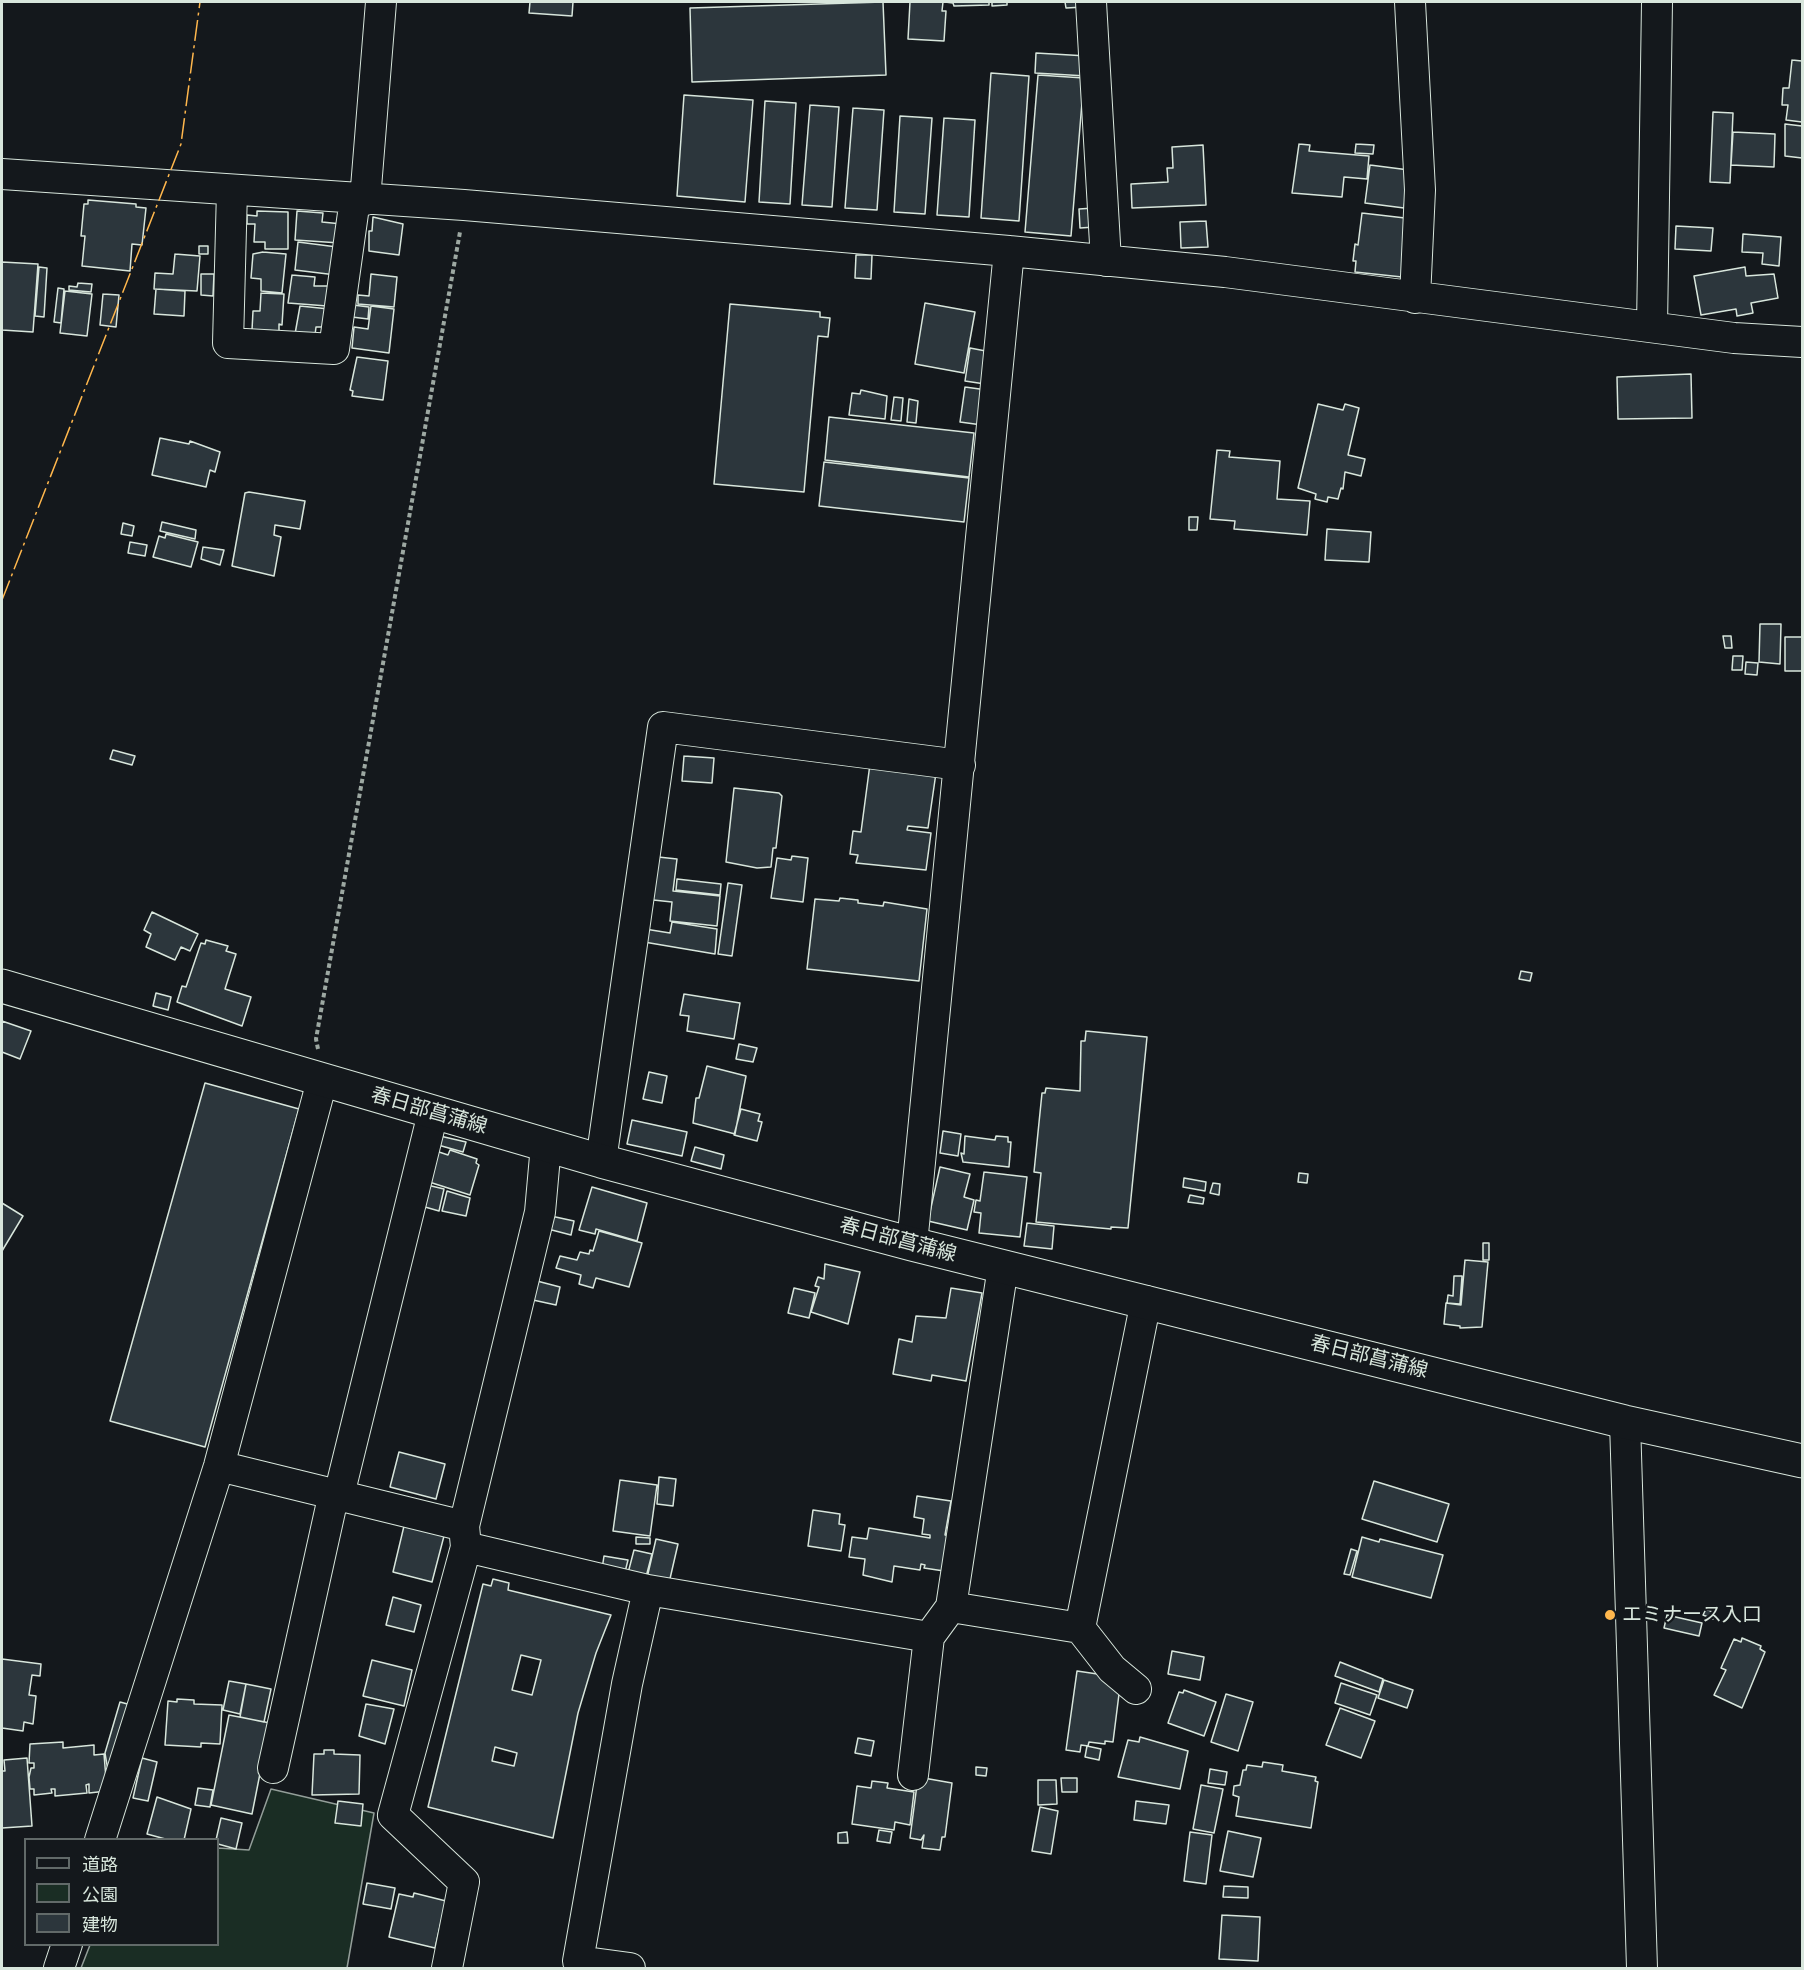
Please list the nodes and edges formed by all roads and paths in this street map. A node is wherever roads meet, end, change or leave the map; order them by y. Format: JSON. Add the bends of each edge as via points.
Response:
{"nodes":[{"id":1,"x":381,"y":2,"type":"edge"},
{"id":2,"x":1091,"y":2,"type":"edge"},
{"id":3,"x":1410,"y":2,"type":"edge"},
{"id":4,"x":1657,"y":2,"type":"edge"},
{"id":5,"x":2,"y":174,"type":"edge"},
{"id":6,"x":232,"y":190,"type":"junction"},
{"id":7,"x":360,"y":200,"type":"junction"},
{"id":8,"x":464,"y":205,"type":"junction"},
{"id":9,"x":1009,"y":251,"type":"junction"},
{"id":10,"x":1106,"y":261,"type":"junction"},
{"id":11,"x":1415,"y":298,"type":"junction"},
{"id":12,"x":1652,"y":327,"type":"junction"},
{"id":13,"x":1803,"y":342,"type":"edge"},
{"id":14,"x":960,"y":765,"type":"junction"},
{"id":15,"x":2,"y":986,"type":"edge"},
{"id":16,"x":322,"y":1081,"type":"junction"},
{"id":17,"x":433,"y":1113,"type":"junction"},
{"id":18,"x":546,"y":1145,"type":"junction"},
{"id":19,"x":601,"y":1161,"type":"junction"},
{"id":20,"x":912,"y":1244,"type":"junction"},
{"id":21,"x":1003,"y":1267,"type":"junction"},
{"id":22,"x":1146,"y":1301,"type":"junction"},
{"id":23,"x":1625,"y":1422,"type":"junction"},
{"id":24,"x":1803,"y":1461,"type":"edge"},
{"id":25,"x":219,"y":1466,"type":"junction"},
{"id":26,"x":336,"y":1494,"type":"junction"},
{"id":27,"x":465,"y":1537,"type":"junction"},
{"id":28,"x":648,"y":1590,"type":"junction"},
{"id":29,"x":951,"y":1608,"type":"junction"},
{"id":30,"x":1080,"y":1628,"type":"junction"},
{"id":31,"x":929,"y":1637,"type":"junction"},
{"id":32,"x":1136,"y":1689,"type":"dead end"},
{"id":33,"x":273,"y":1768,"type":"dead end"},
{"id":34,"x":913,"y":1774,"type":"dead end"},
{"id":35,"x":100,"y":1838,"type":"edge"},
{"id":36,"x":66,"y":1946,"type":"edge"},
{"id":37,"x":59,"y":1968,"type":"edge"},
{"id":38,"x":447,"y":1968,"type":"edge"},
{"id":39,"x":630,"y":1968,"type":"edge"},
{"id":40,"x":1642,"y":1968,"type":"edge"}],
"edges":[{"from":1,"to":7,"type":"street"},
{"from":2,"to":10,"type":"street"},
{"from":3,"to":11,"type":"street","via":[[1420,190]]},
{"from":4,"to":12,"type":"street"},
{"from":5,"to":6,"type":"street"},
{"from":6,"to":7,"type":"street"},
{"from":6,"to":7,"type":"street","via":[[228,343],[334,349]]},
{"from":7,"to":8,"type":"street"},
{"from":8,"to":9,"type":"street"},
{"from":8,"to":16,"type":"path","via":[[316,1039]]},
{"from":9,"to":10,"type":"street"},
{"from":9,"to":14,"type":"street"},
{"from":10,"to":11,"type":"street","via":[[1225,272]]},
{"from":11,"to":12,"type":"street"},
{"from":12,"to":13,"type":"street"},
{"from":14,"to":19,"type":"street","via":[[663,727]]},
{"from":14,"to":20,"type":"street"},
{"from":15,"to":16,"type":"main road","name":"春日部菖蒲線"},
{"from":16,"to":17,"type":"main road","name":"春日部菖蒲線"},
{"from":16,"to":25,"type":"street"},
{"from":17,"to":18,"type":"main road","name":"春日部菖蒲線"},
{"from":17,"to":26,"type":"street"},
{"from":18,"to":19,"type":"main road","name":"春日部菖蒲線"},
{"from":18,"to":27,"type":"street","via":[[540,1212]]},
{"from":19,"to":20,"type":"main road","name":"春日部菖蒲線"},
{"from":20,"to":21,"type":"main road","name":"春日部菖蒲線"},
{"from":21,"to":22,"type":"main road","name":"春日部菖蒲線"},
{"from":21,"to":29,"type":"street"},
{"from":22,"to":23,"type":"main road","name":"春日部菖蒲線"},
{"from":22,"to":30,"type":"street"},
{"from":23,"to":24,"type":"main road","name":"春日部菖蒲線"},
{"from":23,"to":40,"type":"street"},
{"from":25,"to":26,"type":"street"},
{"from":25,"to":35,"type":"street"},
{"from":26,"to":27,"type":"street"},
{"from":26,"to":33,"type":"street"},
{"from":27,"to":28,"type":"street"},
{"from":27,"to":38,"type":"street","via":[[393,1815],[464,1882]]},
{"from":28,"to":31,"type":"street"},
{"from":28,"to":39,"type":"street","via":[[627,1684],[578,1961]]},
{"from":29,"to":30,"type":"street"},
{"from":29,"to":31,"type":"street"},
{"from":30,"to":32,"type":"street","via":[[1112,1669]]},
{"from":31,"to":34,"type":"street"},
{"from":36,"to":37,"type":"street"}]}
